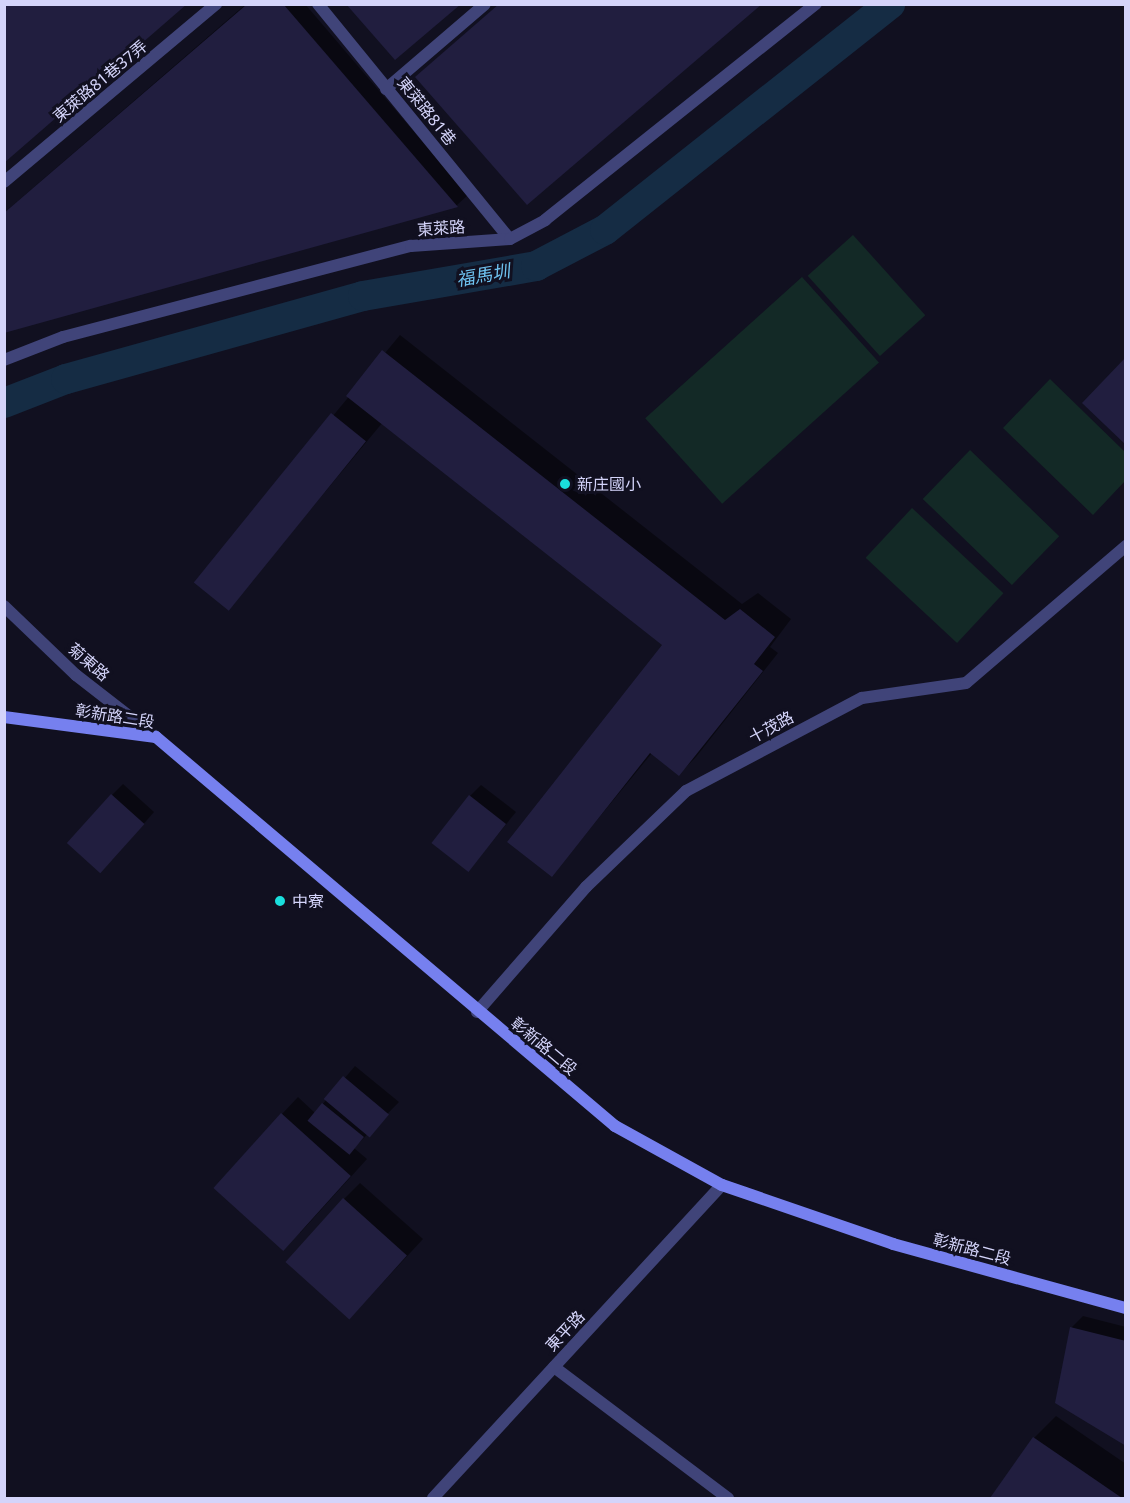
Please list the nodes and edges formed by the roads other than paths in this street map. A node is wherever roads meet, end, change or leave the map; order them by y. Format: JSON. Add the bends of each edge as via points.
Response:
{"nodes":[{"id":1,"x":216,"y":4,"type":"edge"},
{"id":2,"x":318,"y":4,"type":"edge"},
{"id":3,"x":485,"y":4,"type":"edge"},
{"id":4,"x":816,"y":4,"type":"edge"},
{"id":5,"x":387,"y":89,"type":"junction"},
{"id":6,"x":4,"y":182,"type":"edge"},
{"id":7,"x":510,"y":239,"type":"junction"},
{"id":8,"x":4,"y":360,"type":"edge"},
{"id":9,"x":1125,"y":546,"type":"edge"},
{"id":10,"x":4,"y":606,"type":"edge"},
{"id":11,"x":4,"y":717,"type":"edge"},
{"id":12,"x":156,"y":737,"type":"junction"},
{"id":13,"x":477,"y":1012,"type":"junction"},
{"id":14,"x":722,"y":1185,"type":"junction"},
{"id":15,"x":1125,"y":1308,"type":"edge"},
{"id":16,"x":554,"y":1367,"type":"junction"},
{"id":17,"x":433,"y":1498,"type":"edge"},
{"id":18,"x":728,"y":1498,"type":"edge"}],
"edges":[{"from":1,"to":6,"type":"street","name":"東萊路81巷37弄"},
{"from":2,"to":5,"type":"street","name":"東萊路81巷"},
{"from":3,"to":5,"type":"street"},
{"from":4,"to":7,"type":"street","name":"東萊路","via":[[545,220]]},
{"from":5,"to":7,"type":"street","name":"東萊路81巷"},
{"from":7,"to":8,"type":"street","name":"東萊路","via":[[400,249],[63,337]]},
{"from":9,"to":13,"type":"street","name":"十茂路","via":[[966,683],[862,698],[686,791],[586,887]]},
{"from":10,"to":12,"type":"street","name":"菊東路","via":[[76,675]]},
{"from":11,"to":12,"type":"street","name":"彰新路二段"},
{"from":12,"to":13,"type":"street","name":"彰新路二段"},
{"from":13,"to":14,"type":"street","name":"彰新路二段","via":[[615,1126]]},
{"from":14,"to":15,"type":"street","name":"彰新路二段","via":[[893,1244]]},
{"from":14,"to":16,"type":"street","name":"東平路"},
{"from":16,"to":17,"type":"street","name":"東平路"},
{"from":16,"to":18,"type":"street"}]}
